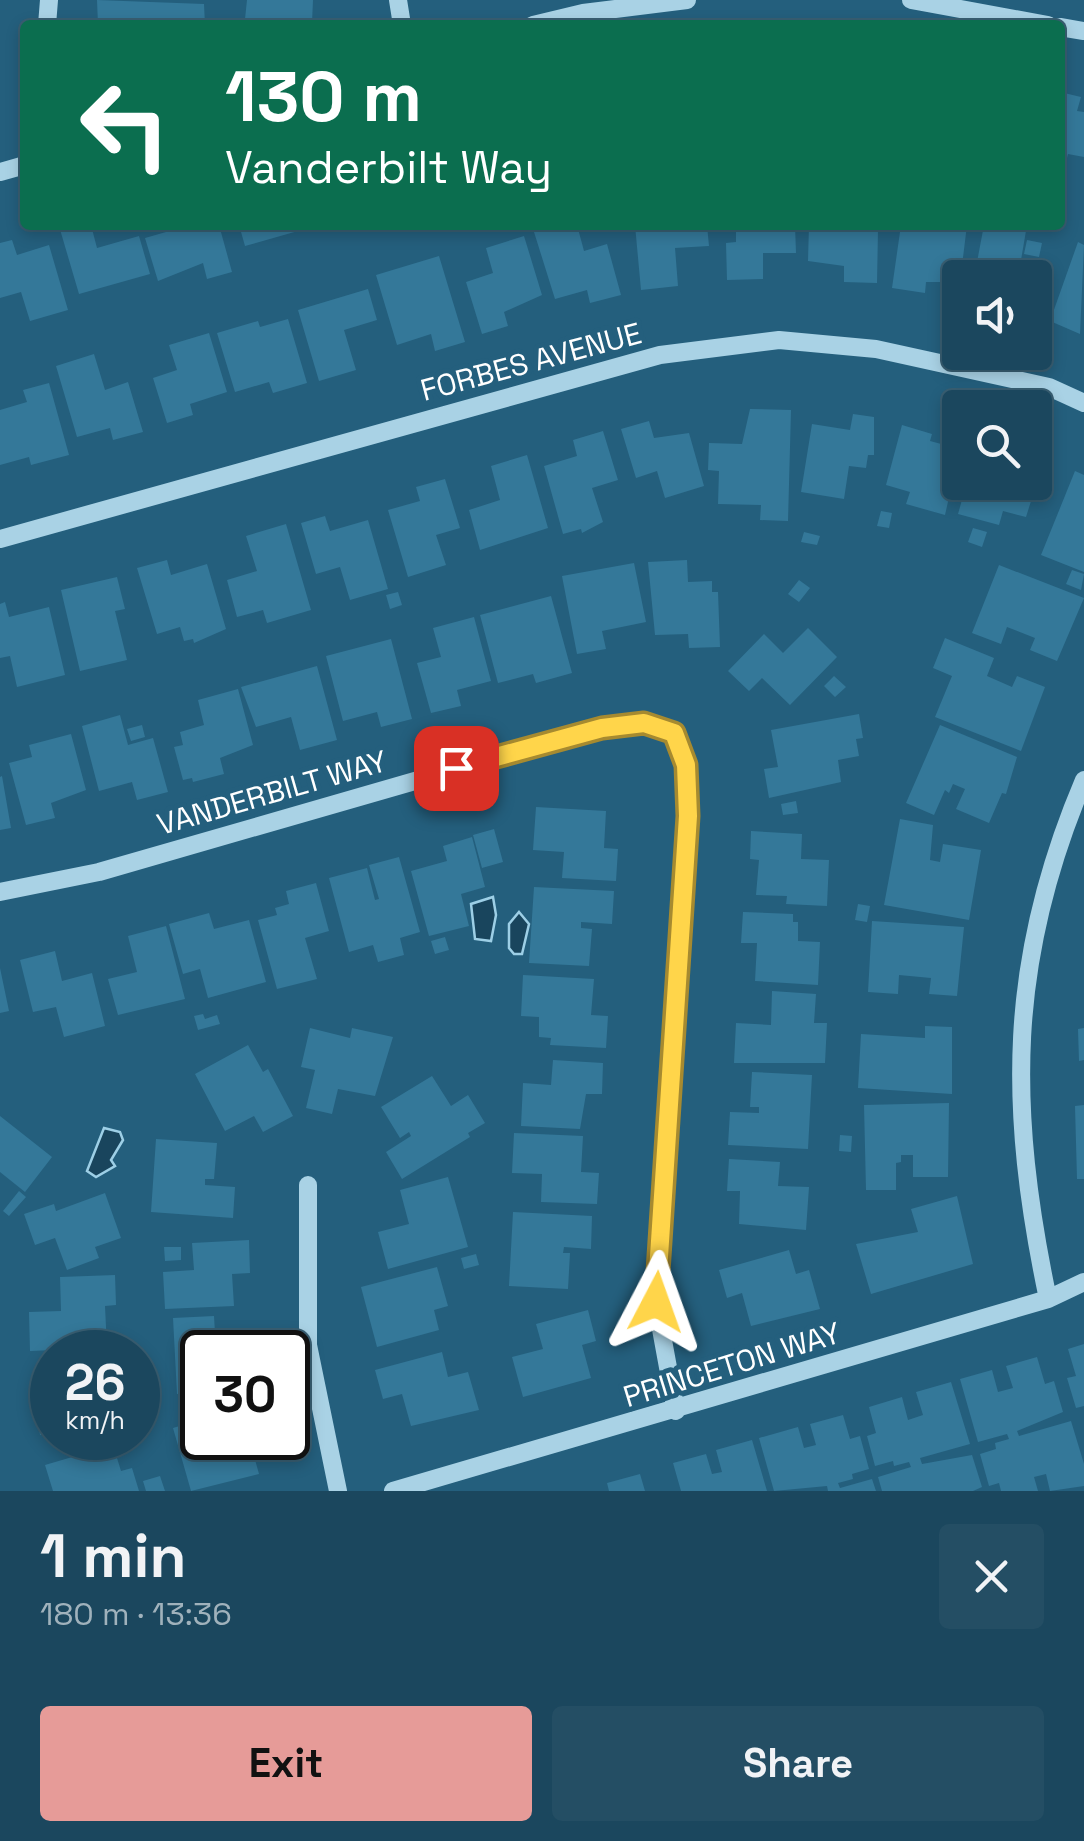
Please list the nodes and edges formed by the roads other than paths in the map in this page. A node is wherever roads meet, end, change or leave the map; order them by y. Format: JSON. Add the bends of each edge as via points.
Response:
{"nodes":[{"id":1,"x":687,"y":0,"type":"edge"},
{"id":2,"x":911,"y":0,"type":"edge"},
{"id":3,"x":554,"y":20,"type":"edge"},
{"id":4,"x":1021,"y":20,"type":"edge"},
{"id":5,"x":1084,"y":403,"type":"edge"},
{"id":6,"x":0,"y":540,"type":"edge"},
{"id":7,"x":1084,"y":780,"type":"edge"},
{"id":8,"x":0,"y":892,"type":"edge"},
{"id":9,"x":308,"y":1185,"type":"dead end"},
{"id":10,"x":1084,"y":1282,"type":"edge"},
{"id":11,"x":1048,"y":1299,"type":"junction"},
{"id":12,"x":676,"y":1411,"type":"junction"},
{"id":13,"x":338,"y":1491,"type":"edge"},
{"id":14,"x":392,"y":1491,"type":"edge"}],
"edges":[{"from":1,"to":3,"type":"street"},
{"from":2,"to":4,"type":"street"},
{"from":5,"to":6,"type":"street","name":"FORBES AVENUE","via":[[1049,386],[876,349],[778,340],[660,355]]},
{"from":7,"to":11,"type":"street","via":[[1052,854],[1023,1013],[1024,1171]]},
{"from":8,"to":12,"type":"street","name":"VANDERBILT WAY","via":[[99,872],[602,728],[644,723],[674,733],[686,765],[688,816],[656,1302]]},
{"from":9,"to":13,"type":"street","via":[[308,1345]]},
{"from":10,"to":11,"type":"street","name":"PRINCETON WAY"},
{"from":11,"to":12,"type":"street","name":"PRINCETON WAY"},
{"from":12,"to":14,"type":"street","name":"PRINCETON WAY"}]}
